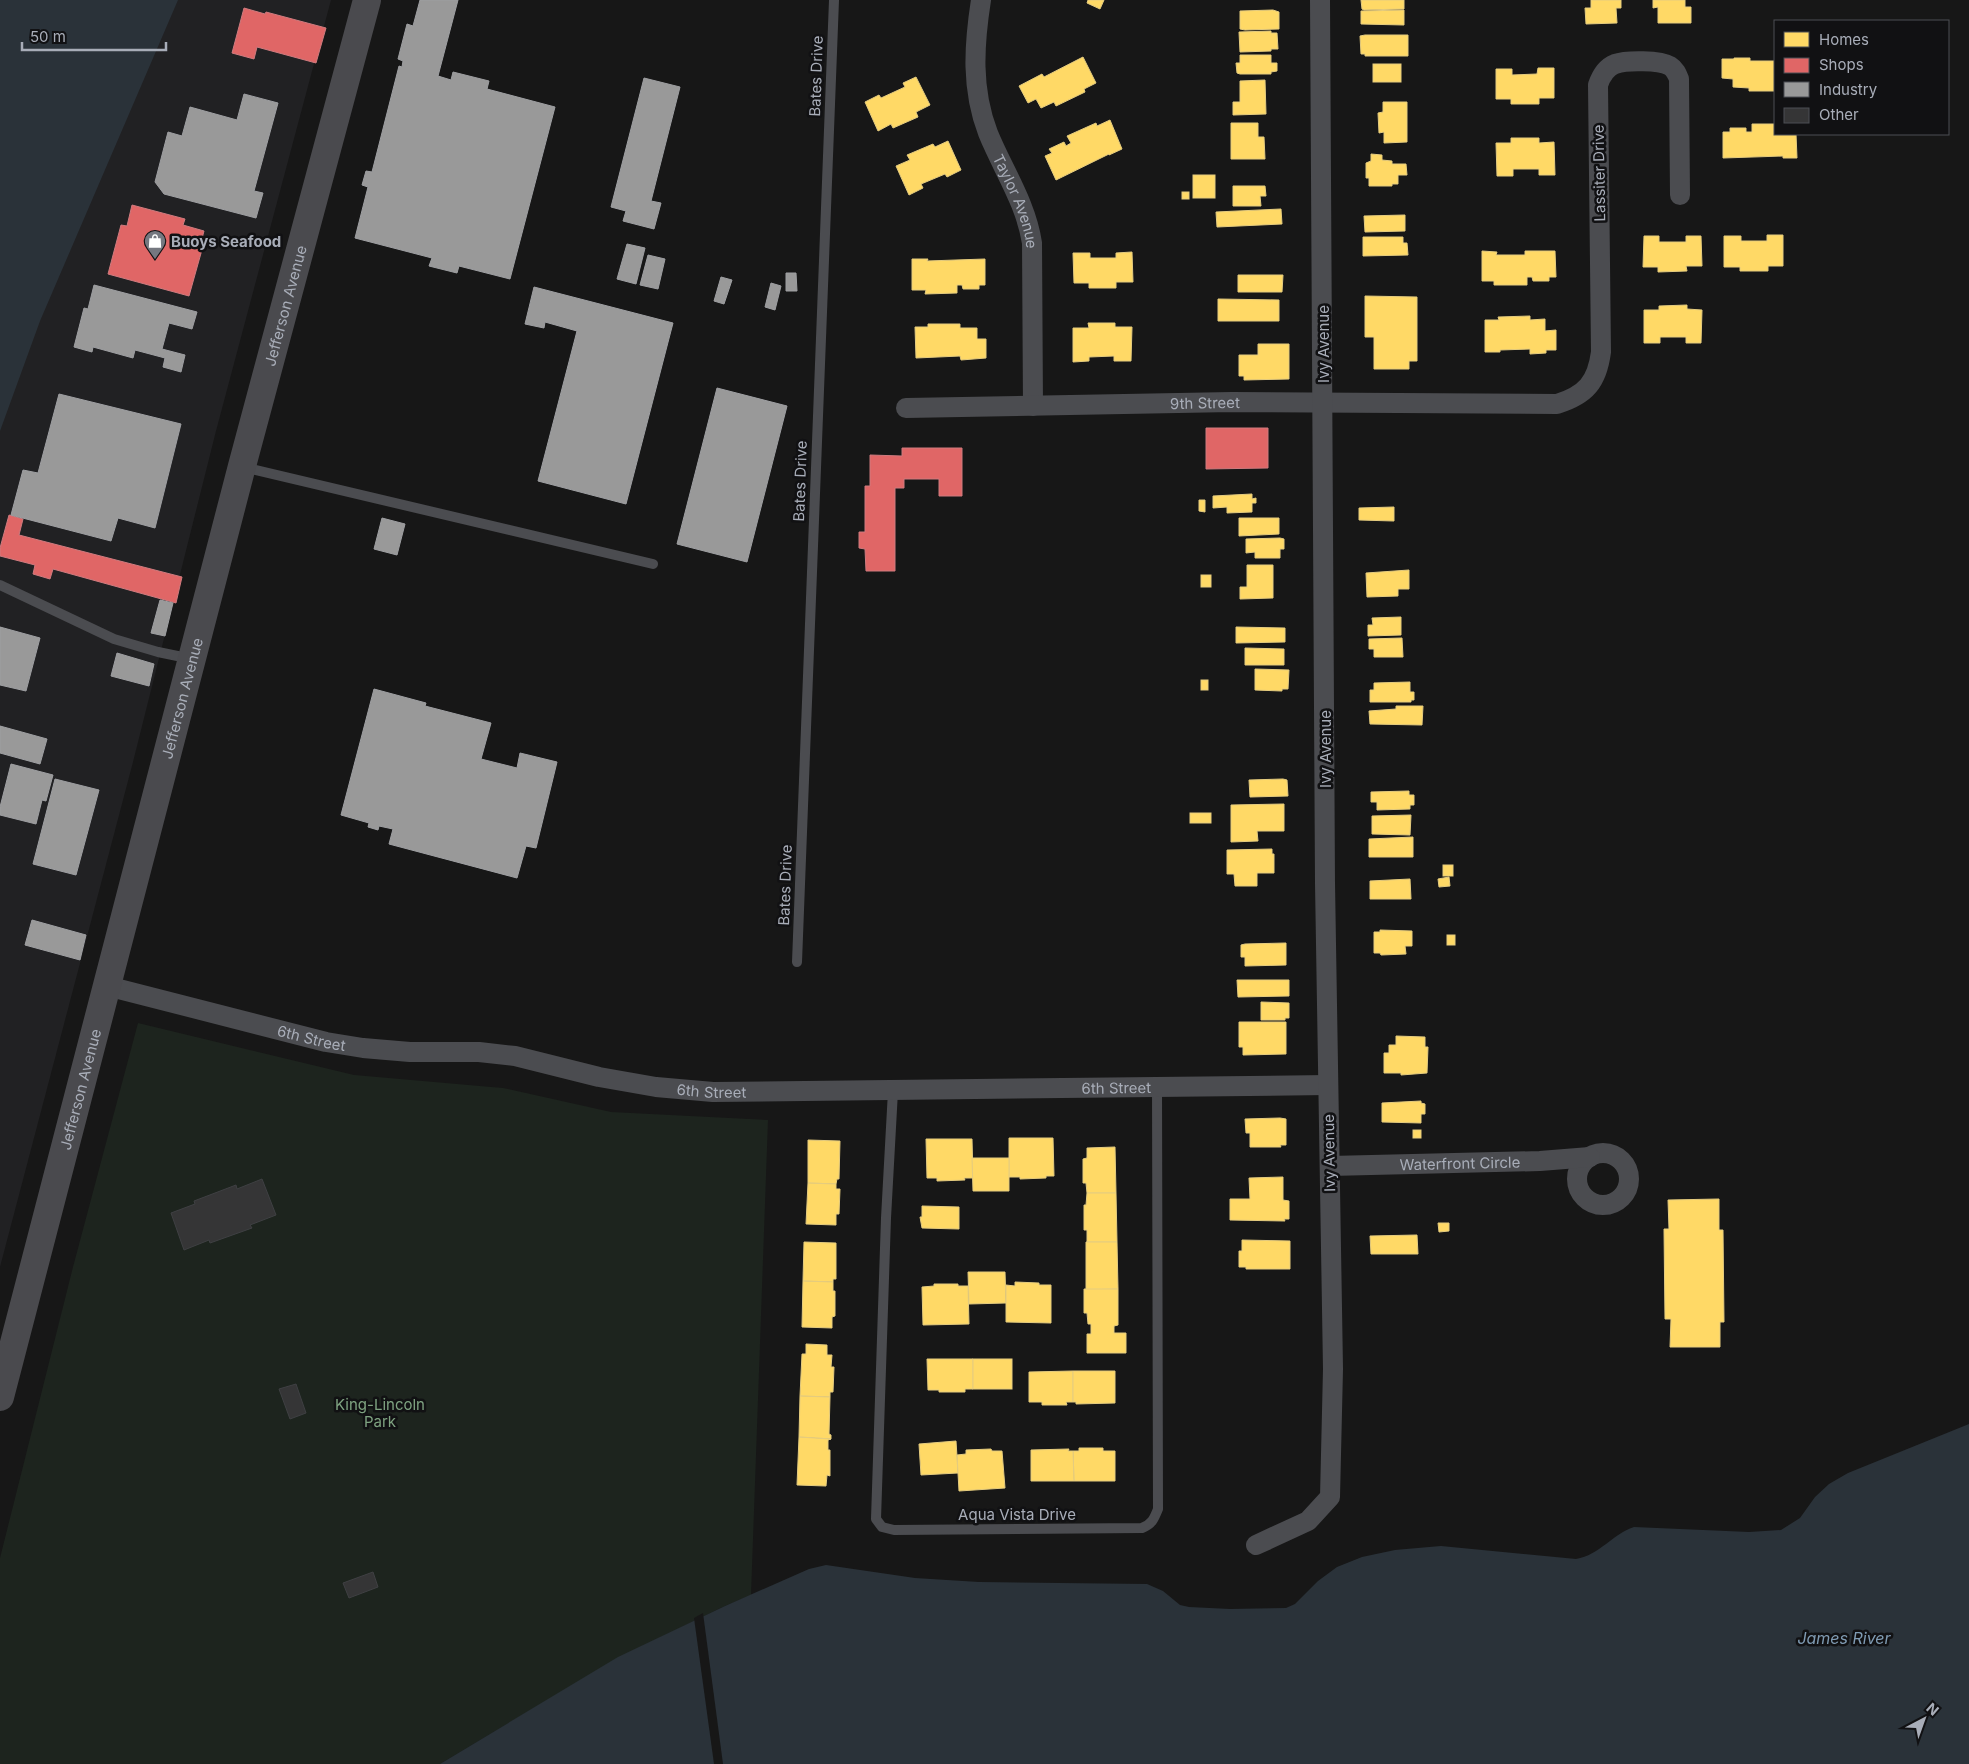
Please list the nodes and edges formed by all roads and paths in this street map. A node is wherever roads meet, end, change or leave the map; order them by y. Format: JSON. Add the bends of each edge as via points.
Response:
{"nodes":[{"id":1,"x":367,"y":0,"type":"edge"},
{"id":2,"x":834,"y":0,"type":"edge"},
{"id":3,"x":981,"y":0,"type":"edge"},
{"id":4,"x":1320,"y":0,"type":"edge"},
{"id":5,"x":1680,"y":195,"type":"dead end"},
{"id":6,"x":1323,"y":402,"type":"junction"},
{"id":7,"x":1504,"y":404,"type":"joint"},
{"id":8,"x":1033,"y":406,"type":"junction"},
{"id":9,"x":906,"y":408,"type":"dead end"},
{"id":10,"x":242,"y":466,"type":"junction"},
{"id":11,"x":653,"y":564,"type":"dead end"},
{"id":12,"x":0,"y":585,"type":"edge"},
{"id":13,"x":192,"y":659,"type":"junction"},
{"id":14,"x":797,"y":962,"type":"dead end"},
{"id":15,"x":107,"y":986,"type":"junction"},
{"id":16,"x":1328,"y":1085,"type":"junction"},
{"id":17,"x":1157,"y":1087,"type":"junction"},
{"id":18,"x":893,"y":1091,"type":"junction"},
{"id":19,"x":1590,"y":1157,"type":"dead end"},
{"id":20,"x":1330,"y":1166,"type":"junction"},
{"id":21,"x":0,"y":1398,"type":"edge"},
{"id":22,"x":1256,"y":1546,"type":"dead end"}],
"edges":[{"from":1,"to":10,"type":"street","name":"Jefferson Avenue"},
{"from":2,"to":14,"type":"lane","name":"Bates Drive"},
{"from":3,"to":8,"type":"street","name":"Taylor Avenue","via":[[974,47],[980,106],[988,132],[1026,216],[1032,243]]},
{"from":4,"to":6,"type":"street","name":"Ivy Avenue"},
{"from":5,"to":7,"type":"street","name":"Lassiter Drive","via":[[1680,79],[1669,65],[1659,62],[1614,64],[1604,72],[1598,85],[1599,367],[1584,391],[1572,399],[1557,404]]},
{"from":6,"to":7,"type":"street","name":"9th Street"},
{"from":6,"to":8,"type":"street","name":"9th Street"},
{"from":6,"to":16,"type":"street","name":"Ivy Avenue"},
{"from":8,"to":9,"type":"street","name":"9th Street"},
{"from":10,"to":11,"type":"lane"},
{"from":10,"to":13,"type":"street","name":"Jefferson Avenue"},
{"from":12,"to":13,"type":"lane","via":[[114,639]]},
{"from":13,"to":15,"type":"street","name":"Jefferson Avenue"},
{"from":15,"to":18,"type":"street","name":"6th Street","via":[[326,1042],[363,1048],[506,1055],[599,1077],[713,1092]]},
{"from":15,"to":21,"type":"street","name":"Jefferson Avenue"},
{"from":16,"to":17,"type":"street","name":"6th Street"},
{"from":16,"to":20,"type":"street","name":"Ivy Avenue"},
{"from":17,"to":18,"type":"street","name":"6th Street"},
{"from":17,"to":18,"type":"lane","name":"Aqua Vista Drive","via":[[1158,1509],[1149,1525],[1142,1528],[894,1530],[882,1526],[876,1519]]},
{"from":19,"to":20,"type":"street","name":"Waterfront Circle","via":[[1540,1162]]},
{"from":20,"to":22,"type":"street","name":"Ivy Avenue","via":[[1333,1369],[1330,1497],[1308,1521]]}]}
